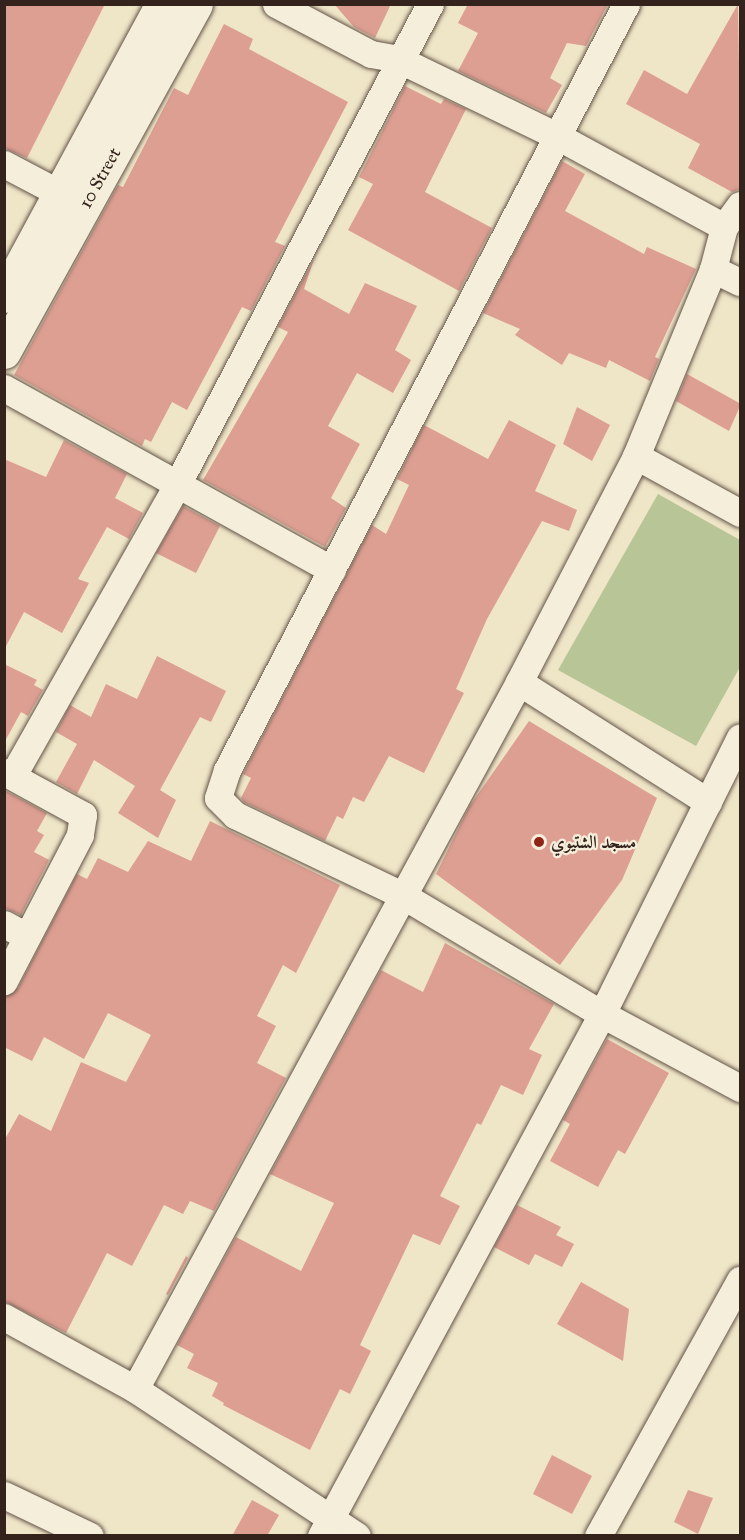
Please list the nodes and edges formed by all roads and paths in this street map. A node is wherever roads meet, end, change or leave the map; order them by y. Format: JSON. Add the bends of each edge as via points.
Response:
{"nodes":[{"id":1,"x":162,"y":4,"type":"edge"},
{"id":2,"x":196,"y":4,"type":"edge"},
{"id":3,"x":276,"y":4,"type":"edge"},
{"id":4,"x":430,"y":4,"type":"edge"},
{"id":5,"x":626,"y":4,"type":"edge"},
{"id":6,"x":398,"y":59,"type":"junction"},
{"id":7,"x":559,"y":137,"type":"junction"},
{"id":8,"x":4,"y":164,"type":"edge"},
{"id":9,"x":61,"y":194,"type":"junction"},
{"id":10,"x":741,"y":205,"type":"edge"},
{"id":11,"x":724,"y":227,"type":"junction"},
{"id":12,"x":712,"y":269,"type":"junction"},
{"id":13,"x":741,"y":282,"type":"edge"},
{"id":14,"x":4,"y":296,"type":"edge"},
{"id":15,"x":4,"y":352,"type":"edge"},
{"id":16,"x":4,"y":388,"type":"edge"},
{"id":17,"x":636,"y":456,"type":"junction"},
{"id":18,"x":178,"y":483,"type":"junction"},
{"id":19,"x":741,"y":513,"type":"edge"},
{"id":20,"x":332,"y":570,"type":"junction"},
{"id":21,"x":519,"y":682,"type":"junction"},
{"id":22,"x":741,"y":737,"type":"edge"},
{"id":23,"x":9,"y":773,"type":"edge"},
{"id":24,"x":708,"y":802,"type":"junction"},
{"id":25,"x":402,"y":895,"type":"junction"},
{"id":26,"x":16,"y":930,"type":"edge"},
{"id":27,"x":4,"y":981,"type":"edge"},
{"id":28,"x":602,"y":1014,"type":"junction"},
{"id":29,"x":741,"y":1088,"type":"edge"},
{"id":30,"x":741,"y":1280,"type":"edge"},
{"id":31,"x":4,"y":1317,"type":"edge"},
{"id":32,"x":135,"y":1389,"type":"junction"},
{"id":33,"x":4,"y":1495,"type":"edge"},
{"id":34,"x":326,"y":1528,"type":"edge"},
{"id":35,"x":90,"y":1536,"type":"edge"},
{"id":36,"x":357,"y":1536,"type":"edge"},
{"id":37,"x":598,"y":1536,"type":"edge"}],
"edges":[{"from":1,"to":9,"type":"main road","name":"10 Street"},
{"from":2,"to":15,"type":"main road","name":"10 Street"},
{"from":3,"to":6,"type":"street","via":[[371,54]]},
{"from":4,"to":6,"type":"street"},
{"from":5,"to":7,"type":"street"},
{"from":6,"to":7,"type":"street"},
{"from":6,"to":18,"type":"street"},
{"from":7,"to":11,"type":"street"},
{"from":7,"to":20,"type":"street"},
{"from":8,"to":9,"type":"street"},
{"from":9,"to":14,"type":"main road","name":"10 Street"},
{"from":10,"to":11,"type":"street"},
{"from":11,"to":12,"type":"street"},
{"from":12,"to":13,"type":"street"},
{"from":12,"to":17,"type":"street"},
{"from":16,"to":18,"type":"street"},
{"from":17,"to":19,"type":"street"},
{"from":17,"to":21,"type":"street"},
{"from":18,"to":20,"type":"street"},
{"from":18,"to":23,"type":"street"},
{"from":20,"to":25,"type":"street","via":[[227,770],[218,798],[235,815]]},
{"from":21,"to":24,"type":"street"},
{"from":21,"to":25,"type":"street"},
{"from":22,"to":24,"type":"street"},
{"from":23,"to":26,"type":"street","via":[[83,815],[80,836]]},
{"from":24,"to":28,"type":"street"},
{"from":25,"to":28,"type":"street"},
{"from":25,"to":32,"type":"street"},
{"from":26,"to":27,"type":"street"},
{"from":28,"to":29,"type":"street"},
{"from":28,"to":34,"type":"street"},
{"from":30,"to":37,"type":"street"},
{"from":31,"to":32,"type":"street"},
{"from":32,"to":34,"type":"street"},
{"from":33,"to":35,"type":"street"},
{"from":34,"to":36,"type":"street"}]}
